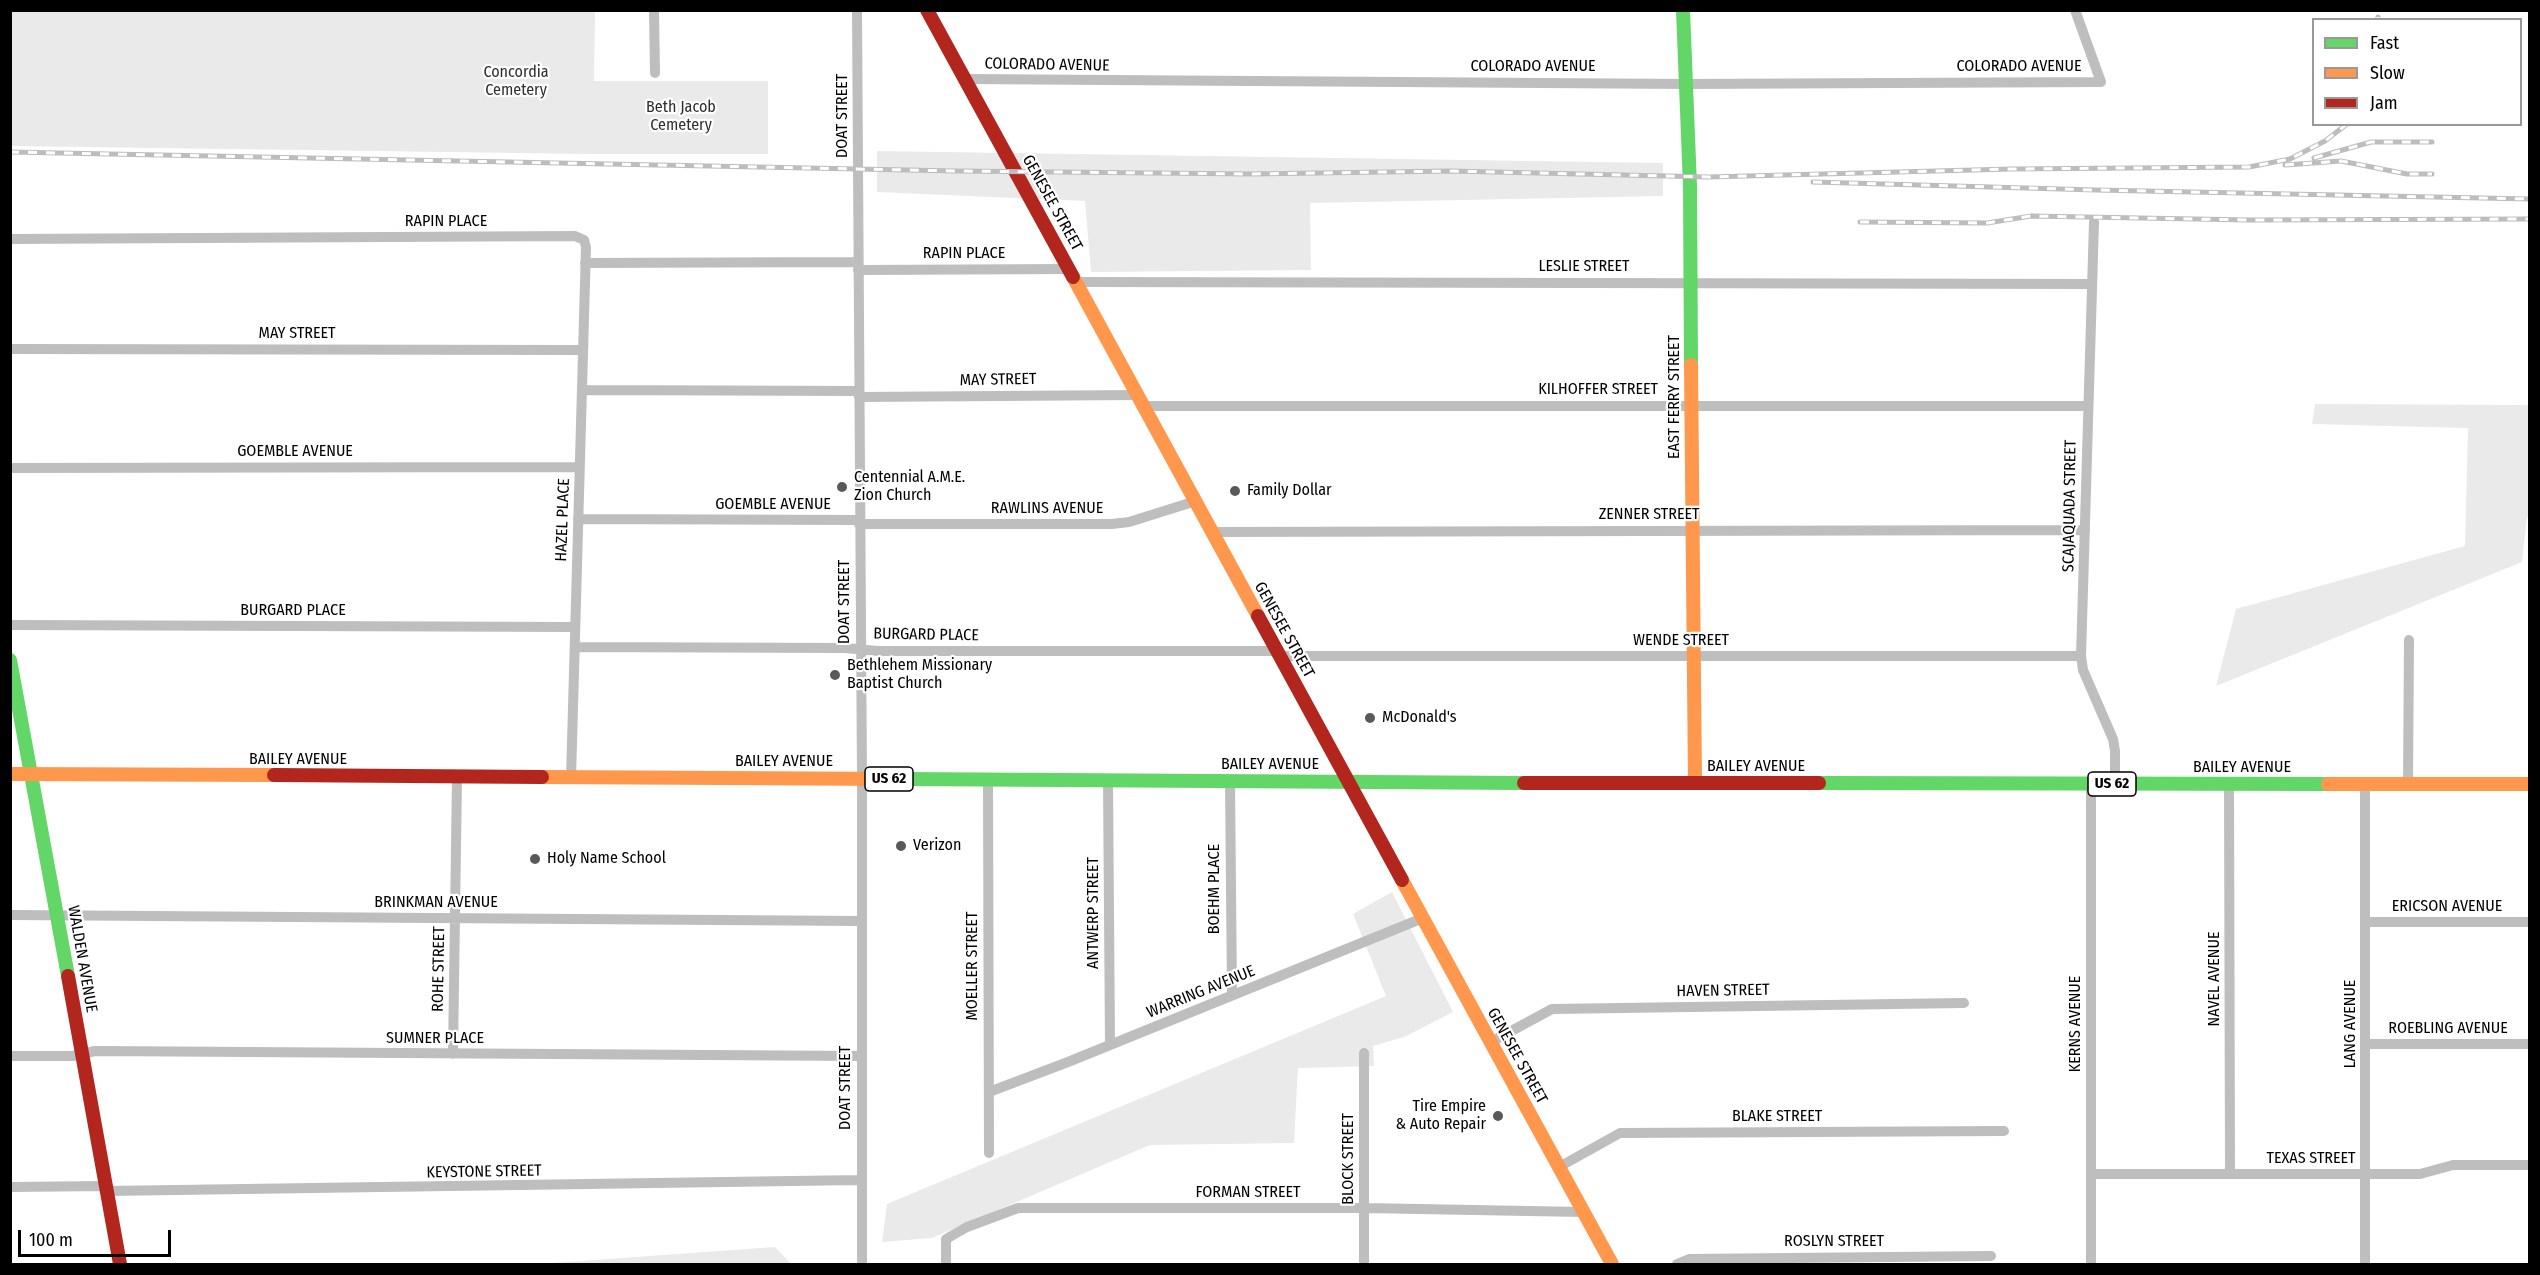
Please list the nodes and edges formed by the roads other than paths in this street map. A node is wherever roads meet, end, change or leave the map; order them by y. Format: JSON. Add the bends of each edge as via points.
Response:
{"nodes":[{"id":1,"x":654,"y":10,"type":"edge"},
{"id":2,"x":857,"y":10,"type":"edge"},
{"id":3,"x":927,"y":10,"type":"edge"},
{"id":4,"x":1683,"y":10,"type":"edge"},
{"id":5,"x":2075,"y":10,"type":"edge"},
{"id":6,"x":655,"y":74,"type":"dead end"},
{"id":7,"x":965,"y":79,"type":"junction"},
{"id":8,"x":1687,"y":84,"type":"junction"},
{"id":9,"x":2094,"y":222,"type":"dead end"},
{"id":10,"x":10,"y":239,"type":"edge"},
{"id":11,"x":585,"y":263,"type":"junction"},
{"id":12,"x":858,"y":266,"type":"junction"},
{"id":13,"x":1069,"y":269,"type":"junction"},
{"id":14,"x":1076,"y":282,"type":"junction"},
{"id":15,"x":1691,"y":282,"type":"junction"},
{"id":16,"x":2092,"y":284,"type":"junction"},
{"id":17,"x":10,"y":349,"type":"edge"},
{"id":18,"x":583,"y":350,"type":"junction"},
{"id":19,"x":582,"y":390,"type":"junction"},
{"id":20,"x":859,"y":394,"type":"junction"},
{"id":21,"x":1141,"y":400,"type":"junction"},
{"id":22,"x":1692,"y":406,"type":"junction"},
{"id":23,"x":2088,"y":406,"type":"junction"},
{"id":24,"x":580,"y":467,"type":"junction"},
{"id":25,"x":10,"y":468,"type":"edge"},
{"id":26,"x":1196,"y":501,"type":"junction"},
{"id":27,"x":578,"y":519,"type":"junction"},
{"id":28,"x":860,"y":522,"type":"junction"},
{"id":29,"x":1693,"y":530,"type":"junction"},
{"id":30,"x":2085,"y":530,"type":"junction"},
{"id":31,"x":1212,"y":532,"type":"junction"},
{"id":32,"x":10,"y":626,"type":"edge"},
{"id":33,"x":575,"y":627,"type":"junction"},
{"id":34,"x":2409,"y":640,"type":"dead end"},
{"id":35,"x":575,"y":646,"type":"junction"},
{"id":36,"x":860,"y":649,"type":"junction"},
{"id":37,"x":1279,"y":653,"type":"junction"},
{"id":38,"x":1694,"y":656,"type":"junction"},
{"id":39,"x":2081,"y":656,"type":"junction"},
{"id":40,"x":10,"y":660,"type":"edge"},
{"id":41,"x":10,"y":774,"type":"edge"},
{"id":42,"x":32,"y":774,"type":"junction"},
{"id":43,"x":457,"y":777,"type":"junction"},
{"id":44,"x":571,"y":778,"type":"junction"},
{"id":45,"x":862,"y":779,"type":"junction"},
{"id":46,"x":988,"y":780,"type":"junction"},
{"id":47,"x":1108,"y":781,"type":"junction"},
{"id":48,"x":1230,"y":781,"type":"junction"},
{"id":49,"x":1348,"y":782,"type":"junction"},
{"id":50,"x":1695,"y":783,"type":"junction"},
{"id":51,"x":2091,"y":784,"type":"junction"},
{"id":52,"x":2115,"y":784,"type":"junction"},
{"id":53,"x":2229,"y":784,"type":"junction"},
{"id":54,"x":2365,"y":784,"type":"junction"},
{"id":55,"x":2408,"y":784,"type":"junction"},
{"id":56,"x":2529,"y":784,"type":"edge"},
{"id":57,"x":10,"y":915,"type":"edge"},
{"id":58,"x":57,"y":916,"type":"junction"},
{"id":59,"x":1423,"y":918,"type":"junction"},
{"id":60,"x":454,"y":919,"type":"junction"},
{"id":61,"x":861,"y":921,"type":"junction"},
{"id":62,"x":2365,"y":922,"type":"junction"},
{"id":63,"x":2529,"y":922,"type":"edge"},
{"id":64,"x":1232,"y":996,"type":"junction"},
{"id":65,"x":1964,"y":1003,"type":"dead end"},
{"id":66,"x":1491,"y":1042,"type":"junction"},
{"id":67,"x":2366,"y":1044,"type":"junction"},
{"id":68,"x":2529,"y":1044,"type":"edge"},
{"id":69,"x":1110,"y":1045,"type":"junction"},
{"id":70,"x":1364,"y":1053,"type":"dead end"},
{"id":71,"x":83,"y":1054,"type":"junction"},
{"id":72,"x":453,"y":1054,"type":"junction"},
{"id":73,"x":10,"y":1056,"type":"edge"},
{"id":74,"x":861,"y":1056,"type":"junction"},
{"id":75,"x":989,"y":1092,"type":"junction"},
{"id":76,"x":2004,"y":1131,"type":"dead end"},
{"id":77,"x":989,"y":1153,"type":"dead end"},
{"id":78,"x":2529,"y":1165,"type":"edge"},
{"id":79,"x":1559,"y":1167,"type":"junction"},
{"id":80,"x":2092,"y":1174,"type":"junction"},
{"id":81,"x":2230,"y":1174,"type":"junction"},
{"id":82,"x":2365,"y":1174,"type":"junction"},
{"id":83,"x":861,"y":1180,"type":"junction"},
{"id":84,"x":10,"y":1187,"type":"edge"},
{"id":85,"x":107,"y":1189,"type":"junction"},
{"id":86,"x":1364,"y":1208,"type":"junction"},
{"id":87,"x":1583,"y":1212,"type":"junction"},
{"id":88,"x":1991,"y":1256,"type":"dead end"},
{"id":89,"x":120,"y":1264,"type":"edge"},
{"id":90,"x":862,"y":1264,"type":"edge"},
{"id":91,"x":946,"y":1264,"type":"edge"},
{"id":92,"x":1364,"y":1264,"type":"edge"},
{"id":93,"x":1612,"y":1264,"type":"edge"},
{"id":94,"x":1677,"y":1264,"type":"edge"},
{"id":95,"x":2091,"y":1264,"type":"edge"},
{"id":96,"x":2365,"y":1264,"type":"edge"}],
"edges":[{"from":1,"to":6,"type":"street"},
{"from":2,"to":12,"type":"street","name":"DOAT STREET"},
{"from":3,"to":7,"type":"main road","name":"GENESEE STREET"},
{"from":4,"to":8,"type":"main road","name":"EAST FERRY STREET"},
{"from":5,"to":8,"type":"street","name":"COLORADO AVENUE","via":[[2101,82]]},
{"from":7,"to":8,"type":"street","name":"COLORADO AVENUE"},
{"from":7,"to":13,"type":"main road","name":"GENESEE STREET"},
{"from":8,"to":15,"type":"main road","name":"EAST FERRY STREET"},
{"from":9,"to":16,"type":"street","name":"SCAJAQUADA STREET"},
{"from":10,"to":11,"type":"street","name":"RAPIN PLACE","via":[[575,236],[586,243]]},
{"from":11,"to":12,"type":"street","name":"RAPIN PLACE"},
{"from":11,"to":18,"type":"street","name":"HAZEL PLACE"},
{"from":12,"to":13,"type":"street","name":"RAPIN PLACE"},
{"from":12,"to":20,"type":"street","name":"DOAT STREET"},
{"from":13,"to":14,"type":"main road","name":"GENESEE STREET"},
{"from":14,"to":15,"type":"street","name":"LESLIE STREET"},
{"from":14,"to":21,"type":"main road","name":"GENESEE STREET"},
{"from":15,"to":16,"type":"street","name":"LESLIE STREET"},
{"from":15,"to":22,"type":"main road","name":"EAST FERRY STREET"},
{"from":16,"to":23,"type":"street","name":"SCAJAQUADA STREET"},
{"from":17,"to":18,"type":"street","name":"MAY STREET"},
{"from":18,"to":19,"type":"street","name":"HAZEL PLACE"},
{"from":19,"to":20,"type":"street","name":"MAY STREET"},
{"from":19,"to":24,"type":"street","name":"HAZEL PLACE"},
{"from":20,"to":21,"type":"street","name":"MAY STREET"},
{"from":20,"to":28,"type":"street","name":"DOAT STREET"},
{"from":21,"to":22,"type":"street","name":"KILHOFFER STREET"},
{"from":21,"to":26,"type":"main road","name":"GENESEE STREET"},
{"from":22,"to":23,"type":"street","name":"KILHOFFER STREET"},
{"from":22,"to":29,"type":"main road","name":"EAST FERRY STREET"},
{"from":23,"to":30,"type":"street","name":"SCAJAQUADA STREET"},
{"from":24,"to":25,"type":"street","name":"GOEMBLE AVENUE"},
{"from":24,"to":27,"type":"street","name":"HAZEL PLACE"},
{"from":26,"to":28,"type":"street","name":"RAWLINS AVENUE","via":[[1112,524]]},
{"from":26,"to":31,"type":"main road","name":"GENESEE STREET"},
{"from":27,"to":28,"type":"street","name":"GOEMBLE AVENUE"},
{"from":27,"to":33,"type":"street","name":"HAZEL PLACE"},
{"from":28,"to":36,"type":"street","name":"DOAT STREET"},
{"from":29,"to":30,"type":"street","name":"ZENNER STREET"},
{"from":29,"to":31,"type":"street","name":"ZENNER STREET"},
{"from":29,"to":38,"type":"main road","name":"EAST FERRY STREET"},
{"from":30,"to":39,"type":"street","name":"SCAJAQUADA STREET"},
{"from":31,"to":37,"type":"main road","name":"GENESEE STREET"},
{"from":32,"to":33,"type":"street","name":"BURGARD PLACE"},
{"from":33,"to":35,"type":"street","name":"HAZEL PLACE"},
{"from":34,"to":55,"type":"street"},
{"from":35,"to":36,"type":"street","name":"BURGARD PLACE"},
{"from":35,"to":44,"type":"street","name":"HAZEL PLACE"},
{"from":36,"to":37,"type":"street","name":"BURGARD PLACE"},
{"from":36,"to":45,"type":"street","name":"DOAT STREET"},
{"from":37,"to":38,"type":"street","name":"WENDE STREET"},
{"from":37,"to":49,"type":"main road","name":"GENESEE STREET"},
{"from":38,"to":39,"type":"street","name":"WENDE STREET"},
{"from":38,"to":50,"type":"main road","name":"EAST FERRY STREET"},
{"from":39,"to":52,"type":"street","name":"SCAJAQUADA STREET","via":[[2083,670],[2113,739]]},
{"from":40,"to":42,"type":"main road","name":"WALDEN AVENUE"},
{"from":41,"to":42,"type":"main road","name":"BAILEY AVENUE","number":"US 62"},
{"from":42,"to":43,"type":"main road","name":"BAILEY AVENUE","number":"US 62"},
{"from":42,"to":58,"type":"main road","name":"WALDEN AVENUE"},
{"from":43,"to":44,"type":"main road","name":"BAILEY AVENUE","number":"US 62"},
{"from":43,"to":60,"type":"street","name":"ROHE STREET"},
{"from":44,"to":45,"type":"main road","name":"BAILEY AVENUE","number":"US 62"},
{"from":45,"to":46,"type":"main road","name":"BAILEY AVENUE","number":"US 62"},
{"from":45,"to":61,"type":"street","name":"DOAT STREET"},
{"from":46,"to":47,"type":"main road","name":"BAILEY AVENUE","number":"US 62"},
{"from":46,"to":75,"type":"street","name":"MOELLER STREET"},
{"from":47,"to":48,"type":"main road","name":"BAILEY AVENUE","number":"US 62"},
{"from":47,"to":69,"type":"street","name":"ANTWERP STREET"},
{"from":48,"to":49,"type":"main road","name":"BAILEY AVENUE","number":"US 62"},
{"from":48,"to":64,"type":"street","name":"BOEHM PLACE"},
{"from":49,"to":50,"type":"main road","name":"BAILEY AVENUE","number":"US 62"},
{"from":49,"to":59,"type":"main road","name":"GENESEE STREET"},
{"from":50,"to":51,"type":"main road","name":"BAILEY AVENUE","number":"US 62"},
{"from":51,"to":52,"type":"main road","name":"BAILEY AVENUE","number":"US 62"},
{"from":51,"to":80,"type":"street","name":"KERNS AVENUE"},
{"from":52,"to":53,"type":"main road","name":"BAILEY AVENUE","number":"US 62"},
{"from":53,"to":54,"type":"main road","name":"BAILEY AVENUE","number":"US 62"},
{"from":53,"to":81,"type":"street","name":"NAVEL AVENUE"},
{"from":54,"to":55,"type":"main road","name":"BAILEY AVENUE","number":"US 62"},
{"from":54,"to":62,"type":"street","name":"LANG AVENUE"},
{"from":55,"to":56,"type":"main road","name":"BAILEY AVENUE","number":"US 62"},
{"from":57,"to":58,"type":"street","name":"BRINKMAN AVENUE"},
{"from":58,"to":60,"type":"street","name":"BRINKMAN AVENUE"},
{"from":58,"to":71,"type":"main road","name":"WALDEN AVENUE"},
{"from":59,"to":64,"type":"street","name":"WARRING AVENUE"},
{"from":59,"to":66,"type":"main road","name":"GENESEE STREET"},
{"from":60,"to":61,"type":"street","name":"BRINKMAN AVENUE"},
{"from":60,"to":72,"type":"street","name":"ROHE STREET"},
{"from":61,"to":74,"type":"street","name":"DOAT STREET"},
{"from":62,"to":63,"type":"street","name":"ERICSON AVENUE"},
{"from":62,"to":67,"type":"street","name":"LANG AVENUE"},
{"from":64,"to":69,"type":"street","name":"WARRING AVENUE"},
{"from":65,"to":66,"type":"street","name":"HAVEN STREET","via":[[1552,1009]]},
{"from":66,"to":79,"type":"main road","name":"GENESEE STREET"},
{"from":67,"to":68,"type":"street","name":"ROEBLING AVENUE"},
{"from":67,"to":82,"type":"street","name":"LANG AVENUE"},
{"from":69,"to":75,"type":"street","name":"WARRING AVENUE"},
{"from":70,"to":86,"type":"street","name":"BLOCK STREET"},
{"from":71,"to":72,"type":"street","name":"SUMNER PLACE"},
{"from":71,"to":73,"type":"street","name":"SUMNER PLACE"},
{"from":71,"to":85,"type":"main road","name":"WALDEN AVENUE"},
{"from":72,"to":74,"type":"street","name":"SUMNER PLACE"},
{"from":74,"to":83,"type":"street","name":"DOAT STREET"},
{"from":75,"to":77,"type":"street","name":"MOELLER STREET"},
{"from":76,"to":79,"type":"street","name":"BLAKE STREET","via":[[1620,1133]]},
{"from":78,"to":82,"type":"street","name":"TEXAS STREET","via":[[2453,1165],[2420,1174]]},
{"from":79,"to":87,"type":"main road","name":"GENESEE STREET"},
{"from":80,"to":81,"type":"street","name":"TEXAS STREET"},
{"from":80,"to":95,"type":"street","name":"KERNS AVENUE"},
{"from":81,"to":82,"type":"street","name":"TEXAS STREET"},
{"from":82,"to":96,"type":"street","name":"LANG AVENUE"},
{"from":83,"to":85,"type":"street","name":"KEYSTONE STREET"},
{"from":83,"to":90,"type":"street","name":"DOAT STREET"},
{"from":84,"to":85,"type":"street","name":"KEYSTONE STREET"},
{"from":85,"to":89,"type":"main road","name":"WALDEN AVENUE"},
{"from":86,"to":87,"type":"street","name":"FORMAN STREET"},
{"from":86,"to":91,"type":"street","name":"FORMAN STREET","via":[[1018,1208],[946,1239]]},
{"from":86,"to":92,"type":"street","name":"BLOCK STREET"},
{"from":87,"to":93,"type":"main road","name":"GENESEE STREET"},
{"from":88,"to":94,"type":"street","name":"ROSLYN STREET","via":[[1689,1259]]}]}
